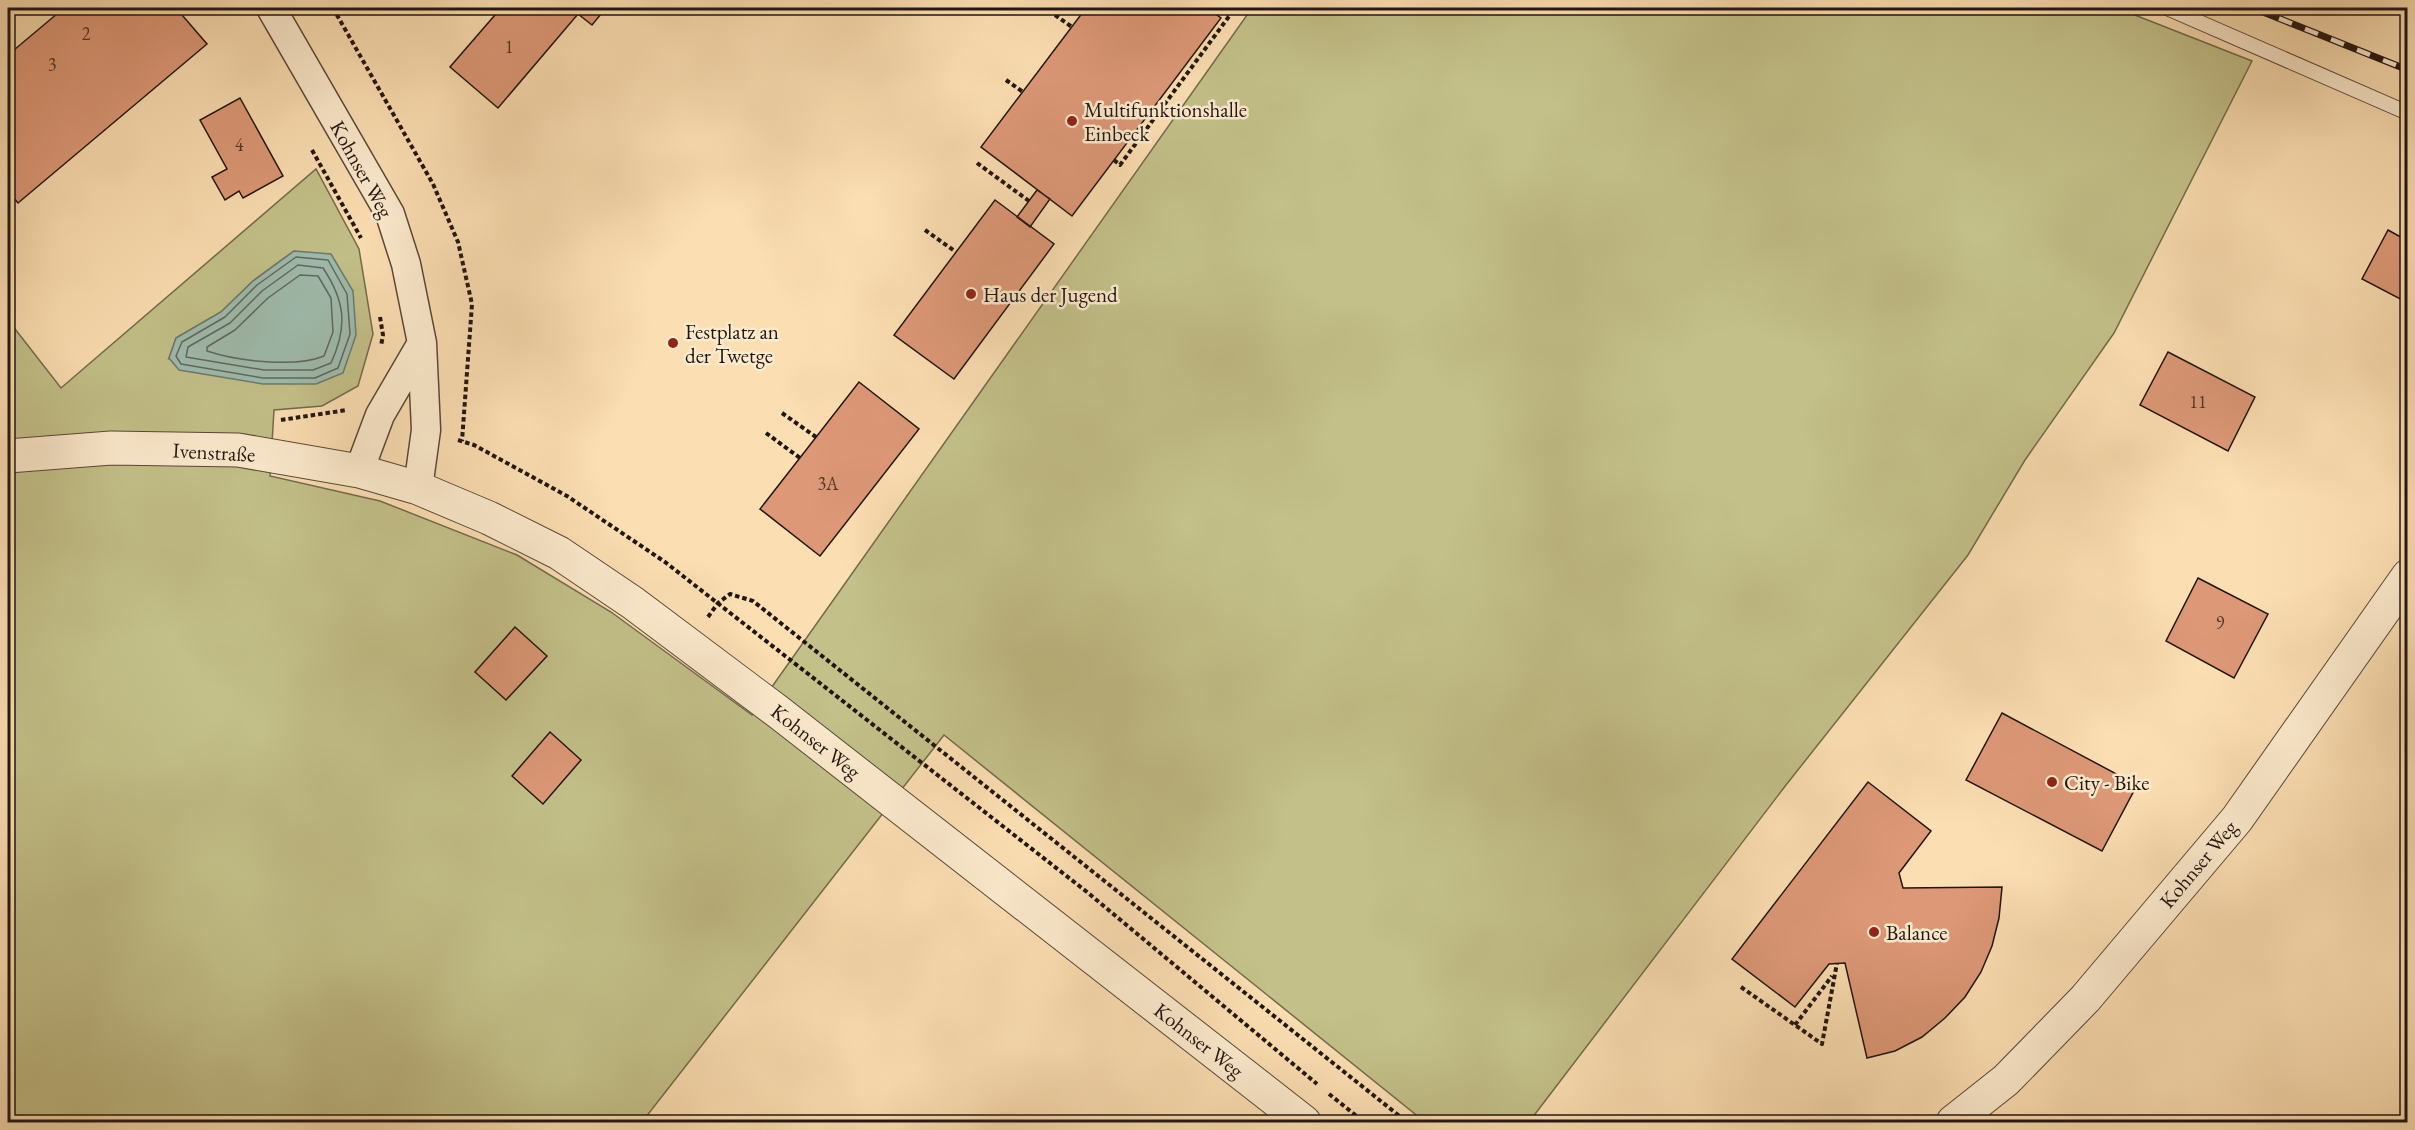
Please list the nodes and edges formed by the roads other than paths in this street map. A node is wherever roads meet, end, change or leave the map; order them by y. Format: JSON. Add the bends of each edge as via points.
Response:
{"nodes":[{"id":1,"x":271,"y":8,"type":"edge"},
{"id":2,"x":2167,"y":8,"type":"edge"},
{"id":3,"x":2408,"y":113,"type":"edge"},
{"id":4,"x":422,"y":343,"type":"junction"},
{"id":5,"x":8,"y":456,"type":"edge"},
{"id":6,"x":359,"y":471,"type":"junction"},
{"id":7,"x":418,"y":488,"type":"junction"},
{"id":8,"x":2408,"y":576,"type":"edge"},
{"id":9,"x":1939,"y":1116,"type":"edge"},
{"id":10,"x":1304,"y":1122,"type":"edge"}],
"edges":[{"from":1,"to":4,"type":"street","name":"Kohnser Weg","via":[[390,214],[406,264]]},
{"from":2,"to":3,"type":"lane"},
{"from":4,"to":6,"type":"street","via":[[380,415]]},
{"from":4,"to":7,"type":"street","name":"Kohnser Weg","via":[[426,430]]},
{"from":5,"to":6,"type":"street","name":"Ivenstraße","via":[[111,448],[238,450]]},
{"from":6,"to":7,"type":"street","name":"Ivenstraße"},
{"from":7,"to":10,"type":"street","name":"Kohnser Weg","via":[[559,553],[633,603]]},
{"from":8,"to":9,"type":"street","name":"Kohnser Weg","via":[[2237,819],[2085,999],[2006,1080]]}]}
